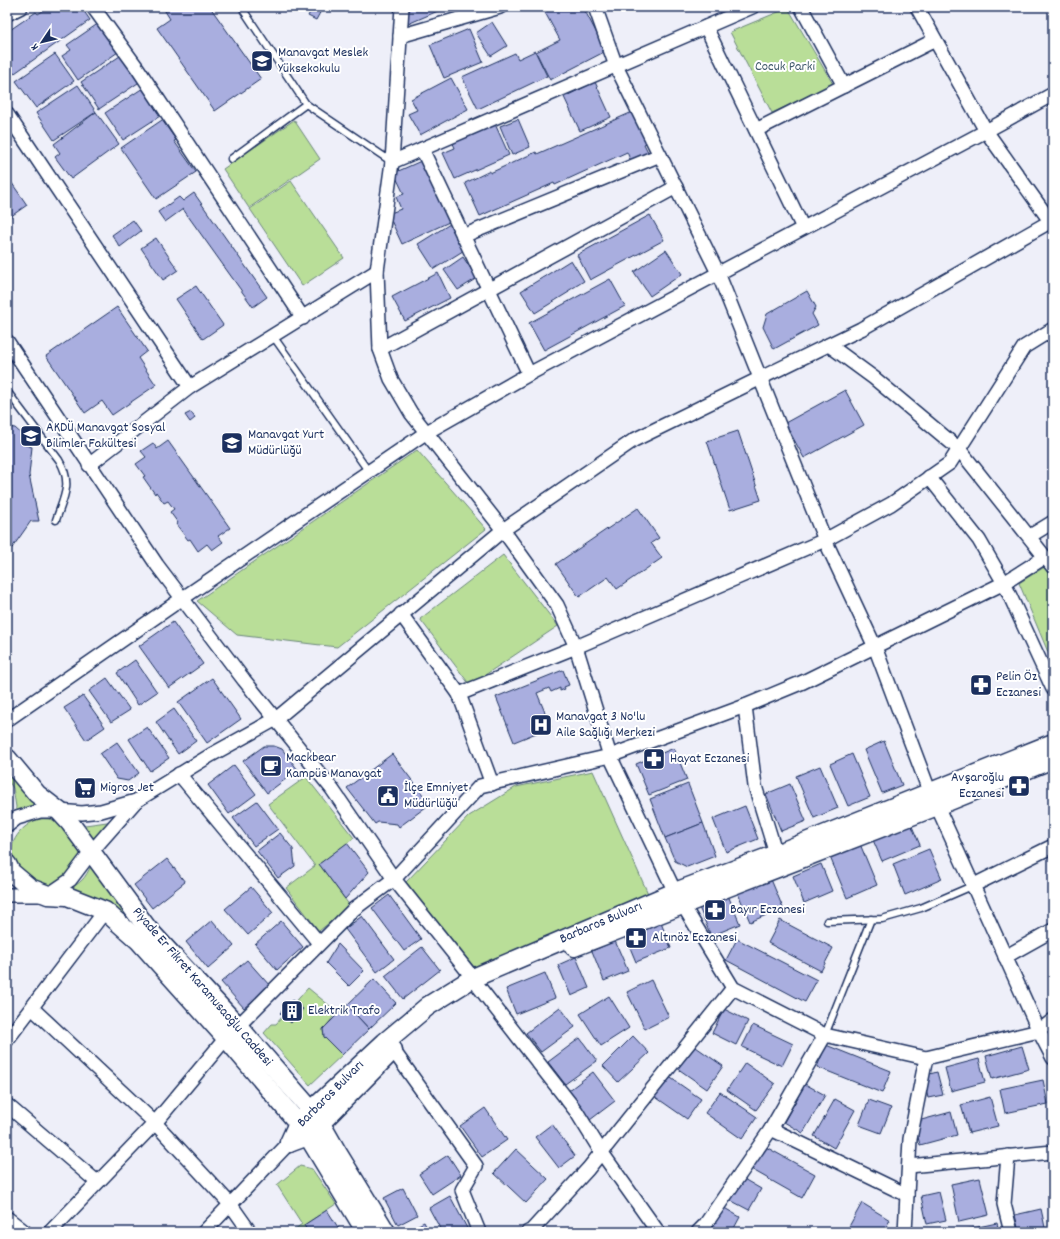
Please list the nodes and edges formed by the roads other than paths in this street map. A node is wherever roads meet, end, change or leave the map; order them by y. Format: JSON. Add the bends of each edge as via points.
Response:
{"nodes":[{"id":1,"x":20,"y":7,"type":"edge"},
{"id":2,"x":93,"y":7,"type":"edge"},
{"id":3,"x":402,"y":7,"type":"edge"},
{"id":4,"x":500,"y":7,"type":"edge"},
{"id":5,"x":595,"y":7,"type":"edge"},
{"id":6,"x":752,"y":7,"type":"edge"},
{"id":7,"x":801,"y":7,"type":"edge"},
{"id":8,"x":917,"y":7,"type":"edge"},
{"id":9,"x":244,"y":11,"type":"dead end"},
{"id":10,"x":7,"y":14,"type":"edge"},
{"id":11,"x":706,"y":27,"type":"junction"},
{"id":12,"x":400,"y":36,"type":"junction"},
{"id":13,"x":935,"y":40,"type":"junction"},
{"id":14,"x":616,"y":66,"type":"junction"},
{"id":15,"x":844,"y":86,"type":"junction"},
{"id":16,"x":1053,"y":94,"type":"edge"},
{"id":17,"x":306,"y":104,"type":"junction"},
{"id":18,"x":7,"y":114,"type":"edge"},
{"id":19,"x":756,"y":130,"type":"junction"},
{"id":20,"x":986,"y":131,"type":"junction"},
{"id":21,"x":422,"y":149,"type":"junction"},
{"id":22,"x":660,"y":155,"type":"junction"},
{"id":23,"x":231,"y":158,"type":"dead end"},
{"id":24,"x":392,"y":162,"type":"junction"},
{"id":25,"x":676,"y":187,"type":"junction"},
{"id":26,"x":1052,"y":222,"type":"edge"},
{"id":27,"x":803,"y":228,"type":"junction"},
{"id":28,"x":463,"y":236,"type":"junction"},
{"id":29,"x":377,"y":271,"type":"junction"},
{"id":30,"x":718,"y":273,"type":"junction"},
{"id":31,"x":489,"y":290,"type":"junction"},
{"id":32,"x":304,"y":318,"type":"junction"},
{"id":33,"x":1053,"y":329,"type":"edge"},
{"id":34,"x":273,"y":336,"type":"junction"},
{"id":35,"x":7,"y":341,"type":"edge"},
{"id":36,"x":829,"y":345,"type":"junction"},
{"id":37,"x":380,"y":349,"type":"junction"},
{"id":38,"x":529,"y":374,"type":"junction"},
{"id":39,"x":761,"y":378,"type":"junction"},
{"id":40,"x":190,"y":387,"type":"junction"},
{"id":41,"x":7,"y":391,"type":"edge"},
{"id":42,"x":427,"y":432,"type":"junction"},
{"id":43,"x":959,"y":449,"type":"junction"},
{"id":44,"x":89,"y":465,"type":"junction"},
{"id":45,"x":369,"y":472,"type":"junction"},
{"id":46,"x":929,"y":477,"type":"junction"},
{"id":47,"x":56,"y":520,"type":"dead end"},
{"id":48,"x":1053,"y":522,"type":"edge"},
{"id":49,"x":503,"y":530,"type":"junction"},
{"id":50,"x":1030,"y":536,"type":"junction"},
{"id":51,"x":826,"y":540,"type":"junction"},
{"id":52,"x":1045,"y":557,"type":"junction"},
{"id":53,"x":1053,"y":567,"type":"edge"},
{"id":54,"x":1004,"y":583,"type":"junction"},
{"id":55,"x":183,"y":598,"type":"junction"},
{"id":56,"x":401,"y":614,"type":"junction"},
{"id":57,"x":576,"y":647,"type":"junction"},
{"id":58,"x":875,"y":647,"type":"junction"},
{"id":59,"x":1053,"y":689,"type":"edge"},
{"id":60,"x":459,"y":694,"type":"junction"},
{"id":61,"x":745,"y":706,"type":"junction"},
{"id":62,"x":276,"y":719,"type":"junction"},
{"id":63,"x":7,"y":720,"type":"edge"},
{"id":64,"x":1053,"y":743,"type":"edge"},
{"id":65,"x":610,"y":756,"type":"junction"},
{"id":66,"x":7,"y":758,"type":"edge"},
{"id":67,"x":1053,"y":759,"type":"edge"},
{"id":68,"x":179,"y":774,"type":"junction"},
{"id":69,"x":492,"y":784,"type":"junction"},
{"id":70,"x":934,"y":799,"type":"junction"},
{"id":71,"x":136,"y":800,"type":"junction"},
{"id":72,"x":59,"y":811,"type":"junction"},
{"id":73,"x":7,"y":826,"type":"edge"},
{"id":74,"x":1053,"y":846,"type":"edge"},
{"id":75,"x":92,"y":851,"type":"junction"},
{"id":76,"x":776,"y":854,"type":"junction"},
{"id":77,"x":7,"y":864,"type":"edge"},
{"id":78,"x":394,"y":879,"type":"junction"},
{"id":79,"x":972,"y":886,"type":"junction"},
{"id":80,"x":48,"y":894,"type":"junction"},
{"id":81,"x":7,"y":895,"type":"edge"},
{"id":82,"x":679,"y":898,"type":"junction"},
{"id":83,"x":105,"y":910,"type":"junction"},
{"id":84,"x":871,"y":919,"type":"junction"},
{"id":85,"x":826,"y":921,"type":"dead end"},
{"id":86,"x":1053,"y":930,"type":"edge"},
{"id":87,"x":319,"y":943,"type":"junction"},
{"id":88,"x":1005,"y":956,"type":"junction"},
{"id":89,"x":476,"y":982,"type":"junction"},
{"id":90,"x":733,"y":988,"type":"junction"},
{"id":91,"x":32,"y":1008,"type":"junction"},
{"id":92,"x":1053,"y":1020,"type":"edge"},
{"id":93,"x":1039,"y":1031,"type":"junction"},
{"id":94,"x":232,"y":1032,"type":"junction"},
{"id":95,"x":826,"y":1035,"type":"junction"},
{"id":96,"x":7,"y":1040,"type":"edge"},
{"id":97,"x":393,"y":1050,"type":"junction"},
{"id":98,"x":926,"y":1058,"type":"junction"},
{"id":99,"x":1053,"y":1058,"type":"edge"},
{"id":100,"x":7,"y":1105,"type":"edge"},
{"id":101,"x":316,"y":1117,"type":"junction"},
{"id":102,"x":155,"y":1123,"type":"junction"},
{"id":103,"x":303,"y":1129,"type":"junction"},
{"id":104,"x":771,"y":1129,"type":"junction"},
{"id":105,"x":289,"y":1143,"type":"joint"},
{"id":106,"x":602,"y":1152,"type":"junction"},
{"id":107,"x":1053,"y":1152,"type":"edge"},
{"id":108,"x":1008,"y":1156,"type":"junction"},
{"id":109,"x":909,"y":1166,"type":"junction"},
{"id":110,"x":97,"y":1182,"type":"junction"},
{"id":111,"x":907,"y":1195,"type":"junction"},
{"id":112,"x":231,"y":1205,"type":"junction"},
{"id":113,"x":7,"y":1218,"type":"edge"},
{"id":114,"x":25,"y":1232,"type":"edge"},
{"id":115,"x":50,"y":1232,"type":"edge"},
{"id":116,"x":204,"y":1232,"type":"edge"},
{"id":117,"x":250,"y":1232,"type":"edge"},
{"id":118,"x":366,"y":1232,"type":"edge"},
{"id":119,"x":386,"y":1232,"type":"edge"},
{"id":120,"x":479,"y":1232,"type":"edge"},
{"id":121,"x":530,"y":1232,"type":"edge"},
{"id":122,"x":658,"y":1232,"type":"edge"},
{"id":123,"x":698,"y":1232,"type":"edge"},
{"id":124,"x":905,"y":1232,"type":"edge"},
{"id":125,"x":1011,"y":1232,"type":"edge"}],
"edges":[{"from":1,"to":10,"type":"street"},
{"from":2,"to":32,"type":"street","via":[[138,68]]},
{"from":3,"to":12,"type":"street"},
{"from":4,"to":12,"type":"street"},
{"from":5,"to":14,"type":"street"},
{"from":6,"to":11,"type":"street"},
{"from":7,"to":15,"type":"street"},
{"from":8,"to":13,"type":"street"},
{"from":9,"to":17,"type":"lane"},
{"from":11,"to":14,"type":"street"},
{"from":11,"to":19,"type":"street"},
{"from":12,"to":24,"type":"street"},
{"from":13,"to":15,"type":"street"},
{"from":13,"to":20,"type":"street"},
{"from":14,"to":21,"type":"street"},
{"from":14,"to":22,"type":"street"},
{"from":15,"to":19,"type":"street"},
{"from":16,"to":20,"type":"street"},
{"from":17,"to":23,"type":"lane"},
{"from":17,"to":24,"type":"lane"},
{"from":18,"to":40,"type":"street"},
{"from":19,"to":27,"type":"street"},
{"from":20,"to":26,"type":"street"},
{"from":20,"to":27,"type":"street"},
{"from":21,"to":24,"type":"street"},
{"from":21,"to":28,"type":"street"},
{"from":22,"to":25,"type":"street"},
{"from":22,"to":28,"type":"street"},
{"from":24,"to":29,"type":"street"},
{"from":25,"to":30,"type":"street"},
{"from":25,"to":31,"type":"street"},
{"from":26,"to":36,"type":"street"},
{"from":27,"to":30,"type":"street"},
{"from":28,"to":31,"type":"street"},
{"from":29,"to":32,"type":"street"},
{"from":29,"to":37,"type":"street"},
{"from":30,"to":38,"type":"street"},
{"from":30,"to":39,"type":"street"},
{"from":31,"to":37,"type":"street"},
{"from":31,"to":38,"type":"street"},
{"from":32,"to":34,"type":"street"},
{"from":33,"to":43,"type":"street","via":[[1024,347]]},
{"from":34,"to":40,"type":"street"},
{"from":34,"to":45,"type":"lane"},
{"from":35,"to":44,"type":"street"},
{"from":36,"to":39,"type":"street"},
{"from":36,"to":43,"type":"street","via":[[874,378]]},
{"from":37,"to":42,"type":"street","via":[[391,379],[411,413]]},
{"from":38,"to":42,"type":"street"},
{"from":39,"to":49,"type":"street","via":[[634,440]]},
{"from":39,"to":51,"type":"street"},
{"from":40,"to":44,"type":"street"},
{"from":41,"to":47,"type":"lane","via":[[59,460],[65,472],[67,490]]},
{"from":42,"to":45,"type":"street"},
{"from":42,"to":49,"type":"street"},
{"from":43,"to":46,"type":"street","via":[[950,463]]},
{"from":43,"to":50,"type":"street"},
{"from":44,"to":55,"type":"street","via":[[157,565]]},
{"from":45,"to":55,"type":"street"},
{"from":46,"to":51,"type":"street","via":[[891,504]]},
{"from":46,"to":54,"type":"street","via":[[979,540]]},
{"from":48,"to":50,"type":"street"},
{"from":49,"to":56,"type":"street"},
{"from":49,"to":57,"type":"street","via":[[557,605]]},
{"from":50,"to":52,"type":"street"},
{"from":51,"to":57,"type":"street"},
{"from":51,"to":58,"type":"street"},
{"from":52,"to":53,"type":"street"},
{"from":52,"to":54,"type":"street"},
{"from":54,"to":58,"type":"street"},
{"from":54,"to":59,"type":"street"},
{"from":55,"to":62,"type":"street"},
{"from":55,"to":63,"type":"street"},
{"from":56,"to":60,"type":"street"},
{"from":56,"to":62,"type":"street"},
{"from":57,"to":60,"type":"street"},
{"from":57,"to":65,"type":"street"},
{"from":58,"to":61,"type":"street"},
{"from":58,"to":70,"type":"street"},
{"from":60,"to":69,"type":"street"},
{"from":61,"to":65,"type":"street"},
{"from":61,"to":76,"type":"street","via":[[755,786]]},
{"from":62,"to":68,"type":"street"},
{"from":62,"to":78,"type":"street","via":[[332,789]]},
{"from":64,"to":70,"type":"street","name":"Barbaros Bulvarı"},
{"from":65,"to":69,"type":"street"},
{"from":65,"to":82,"type":"street"},
{"from":66,"to":72,"type":"street","name":"Piyade Er Fikret Karamusaoğlu Caddesi","via":[[37,794]]},
{"from":67,"to":70,"type":"street","name":"Barbaros Bulvarı"},
{"from":68,"to":71,"type":"street"},
{"from":68,"to":87,"type":"street"},
{"from":69,"to":78,"type":"street","via":[[480,786]]},
{"from":70,"to":76,"type":"street","name":"Barbaros Bulvarı"},
{"from":70,"to":79,"type":"street"},
{"from":70,"to":82,"type":"street","name":"Barbaros Bulvarı"},
{"from":71,"to":72,"type":"street","via":[[101,811]]},
{"from":71,"to":75,"type":"street"},
{"from":72,"to":73,"type":"street","via":[[40,811],[17,818]]},
{"from":72,"to":75,"type":"street","name":"Piyade Er Fikret Karamusaoğlu Caddesi"},
{"from":74,"to":79,"type":"street"},
{"from":75,"to":80,"type":"street","via":[[70,880]]},
{"from":75,"to":94,"type":"street","name":"Piyade Er Fikret Karamusaoğlu Caddesi","via":[[148,929]]},
{"from":76,"to":82,"type":"street","name":"Barbaros Bulvarı"},
{"from":77,"to":80,"type":"street","name":"Piyade Er Fikret Karamusaoğlu Caddesi","via":[[11,872],[30,888]]},
{"from":78,"to":87,"type":"street","via":[[354,909]]},
{"from":78,"to":89,"type":"street"},
{"from":79,"to":84,"type":"lane","via":[[921,908],[882,919]]},
{"from":79,"to":88,"type":"street"},
{"from":80,"to":81,"type":"street"},
{"from":80,"to":83,"type":"street","name":"Piyade Er Fikret Karamusaoğlu Caddesi","via":[[67,896]]},
{"from":82,"to":89,"type":"street","name":"Barbaros Bulvarı"},
{"from":82,"to":90,"type":"street"},
{"from":83,"to":91,"type":"street"},
{"from":83,"to":94,"type":"street","name":"Piyade Er Fikret Karamusaoğlu Caddesi"},
{"from":84,"to":85,"type":"lane"},
{"from":84,"to":95,"type":"lane"},
{"from":86,"to":88,"type":"street"},
{"from":87,"to":94,"type":"street"},
{"from":88,"to":93,"type":"street"},
{"from":89,"to":97,"type":"street","name":"Barbaros Bulvarı"},
{"from":89,"to":101,"type":"street","name":"Barbaros Bulvarı","via":[[428,1006],[385,1042]]},
{"from":89,"to":106,"type":"street","via":[[576,1111]]},
{"from":90,"to":95,"type":"street"},
{"from":90,"to":106,"type":"street"},
{"from":91,"to":96,"type":"street"},
{"from":91,"to":102,"type":"street"},
{"from":92,"to":93,"type":"street"},
{"from":93,"to":98,"type":"street"},
{"from":93,"to":99,"type":"street"},
{"from":94,"to":101,"type":"street","name":"Piyade Er Fikret Karamusaoğlu Caddesi"},
{"from":94,"to":102,"type":"street"},
{"from":94,"to":103,"type":"street","name":"Piyade Er Fikret Karamusaoğlu Caddesi"},
{"from":95,"to":98,"type":"street"},
{"from":95,"to":104,"type":"street"},
{"from":97,"to":101,"type":"street","name":"Barbaros Bulvarı"},
{"from":97,"to":120,"type":"street","via":[[476,1166],[462,1190]]},
{"from":98,"to":109,"type":"street","via":[[910,1139]]},
{"from":100,"to":110,"type":"street"},
{"from":101,"to":103,"type":"street","name":"Barbaros Bulvarı"},
{"from":101,"to":119,"type":"street","name":"Piyade Er Fikret Karamusaoğlu Caddesi"},
{"from":102,"to":110,"type":"street"},
{"from":102,"to":112,"type":"street"},
{"from":103,"to":105,"type":"street","name":"Barbaros Bulvarı"},
{"from":103,"to":118,"type":"street","name":"Piyade Er Fikret Karamusaoğlu Caddesi"},
{"from":104,"to":111,"type":"street"},
{"from":104,"to":123,"type":"street"},
{"from":105,"to":112,"type":"street"},
{"from":106,"to":121,"type":"street"},
{"from":106,"to":122,"type":"street"},
{"from":107,"to":108,"type":"street"},
{"from":108,"to":109,"type":"street"},
{"from":108,"to":125,"type":"street","via":[[1004,1204]]},
{"from":109,"to":111,"type":"street"},
{"from":110,"to":115,"type":"street"},
{"from":111,"to":124,"type":"street"},
{"from":112,"to":116,"type":"street"},
{"from":112,"to":117,"type":"street"},
{"from":113,"to":114,"type":"street"}]}
